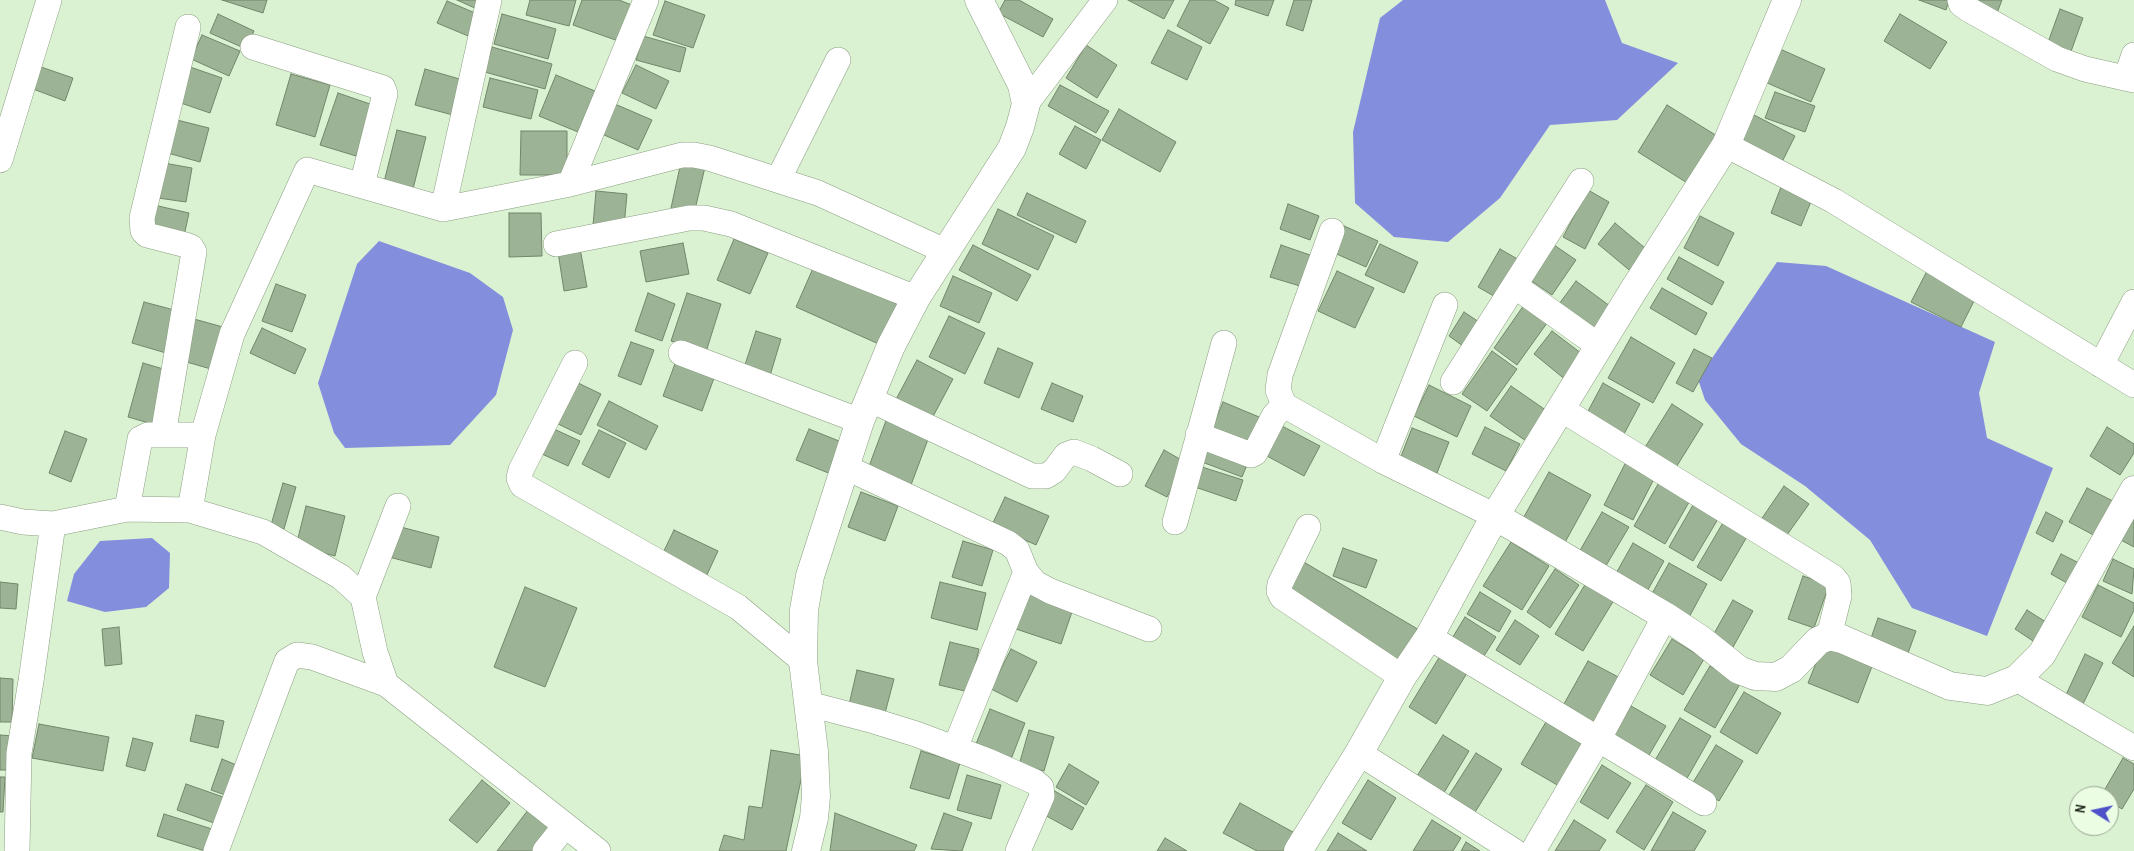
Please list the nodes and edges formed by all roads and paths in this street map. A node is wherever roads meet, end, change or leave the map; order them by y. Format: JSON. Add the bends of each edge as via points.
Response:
{"nodes":[{"id":1,"x":49,"y":0,"type":"edge"},
{"id":2,"x":489,"y":0,"type":"edge"},
{"id":3,"x":646,"y":0,"type":"edge"},
{"id":4,"x":979,"y":0,"type":"edge"},
{"id":5,"x":1105,"y":0,"type":"edge"},
{"id":6,"x":1787,"y":0,"type":"edge"},
{"id":7,"x":1960,"y":0,"type":"edge"},
{"id":8,"x":188,"y":27,"type":"dead end"},
{"id":9,"x":253,"y":47,"type":"dead end"},
{"id":10,"x":838,"y":60,"type":"dead end"},
{"id":11,"x":2131,"y":71,"type":"edge"},
{"id":12,"x":1026,"y":104,"type":"junction"},
{"id":13,"x":1726,"y":145,"type":"junction"},
{"id":14,"x":0,"y":160,"type":"edge"},
{"id":15,"x":778,"y":180,"type":"junction"},
{"id":16,"x":1581,"y":180,"type":"dead end"},
{"id":17,"x":570,"y":184,"type":"junction"},
{"id":18,"x":362,"y":186,"type":"junction"},
{"id":19,"x":443,"y":209,"type":"junction"},
{"id":20,"x":1332,"y":231,"type":"dead end"},
{"id":21,"x":556,"y":244,"type":"dead end"},
{"id":22,"x":945,"y":251,"type":"junction"},
{"id":23,"x":1516,"y":286,"type":"junction"},
{"id":24,"x":916,"y":298,"type":"junction"},
{"id":25,"x":2134,"y":302,"type":"edge"},
{"id":26,"x":1445,"y":305,"type":"dead end"},
{"id":27,"x":1224,"y":343,"type":"dead end"},
{"id":28,"x":1599,"y":346,"type":"junction"},
{"id":29,"x":681,"y":353,"type":"dead end"},
{"id":30,"x":575,"y":362,"type":"dead end"},
{"id":31,"x":2101,"y":365,"type":"junction"},
{"id":32,"x":1453,"y":382,"type":"dead end"},
{"id":33,"x":2134,"y":385,"type":"edge"},
{"id":34,"x":1284,"y":405,"type":"junction"},
{"id":35,"x":1561,"y":409,"type":"junction"},
{"id":36,"x":865,"y":410,"type":"junction"},
{"id":37,"x":163,"y":435,"type":"junction"},
{"id":38,"x":202,"y":435,"type":"junction"},
{"id":39,"x":1198,"y":435,"type":"junction"},
{"id":40,"x":1382,"y":461,"type":"junction"},
{"id":41,"x":845,"y":467,"type":"junction"},
{"id":42,"x":1120,"y":474,"type":"dead end"},
{"id":43,"x":2134,"y":490,"type":"edge"},
{"id":44,"x":398,"y":506,"type":"dead end"},
{"id":45,"x":128,"y":509,"type":"junction"},
{"id":46,"x":190,"y":510,"type":"junction"},
{"id":47,"x":1495,"y":516,"type":"junction"},
{"id":48,"x":0,"y":517,"type":"edge"},
{"id":49,"x":1175,"y":522,"type":"dead end"},
{"id":50,"x":53,"y":524,"type":"junction"},
{"id":51,"x":1308,"y":527,"type":"dead end"},
{"id":52,"x":1026,"y":572,"type":"junction"},
{"id":53,"x":363,"y":597,"type":"junction"},
{"id":54,"x":1665,"y":616,"type":"junction"},
{"id":55,"x":1149,"y":629,"type":"dead end"},
{"id":56,"x":1829,"y":636,"type":"junction"},
{"id":57,"x":1429,"y":637,"type":"junction"},
{"id":58,"x":803,"y":661,"type":"junction"},
{"id":59,"x":1402,"y":677,"type":"junction"},
{"id":60,"x":2017,"y":679,"type":"junction"},
{"id":61,"x":386,"y":684,"type":"junction"},
{"id":62,"x":809,"y":704,"type":"junction"},
{"id":63,"x":1598,"y":740,"type":"junction"},
{"id":64,"x":955,"y":748,"type":"junction"},
{"id":65,"x":2134,"y":748,"type":"edge"},
{"id":66,"x":1359,"y":754,"type":"junction"},
{"id":67,"x":1704,"y":803,"type":"dead end"},
{"id":68,"x":565,"y":826,"type":"junction"},
{"id":69,"x":17,"y":851,"type":"edge"},
{"id":70,"x":216,"y":851,"type":"edge"},
{"id":71,"x":545,"y":851,"type":"edge"},
{"id":72,"x":598,"y":851,"type":"edge"},
{"id":73,"x":806,"y":851,"type":"edge"},
{"id":74,"x":1018,"y":851,"type":"edge"},
{"id":75,"x":1298,"y":851,"type":"edge"},
{"id":76,"x":1514,"y":851,"type":"edge"},
{"id":77,"x":1533,"y":851,"type":"edge"}],
"edges":[{"from":1,"to":14,"type":"street"},
{"from":2,"to":19,"type":"street"},
{"from":3,"to":17,"type":"street"},
{"from":4,"to":12,"type":"street","via":[[1022,85]]},
{"from":5,"to":12,"type":"street"},
{"from":6,"to":13,"type":"street"},
{"from":7,"to":11,"type":"street","via":[[1968,9],[2057,59],[2085,69]]},
{"from":8,"to":37,"type":"street","via":[[142,218],[143,231],[147,234],[186,245],[194,252]]},
{"from":9,"to":18,"type":"street","via":[[383,88],[385,94]]},
{"from":10,"to":15,"type":"street"},
{"from":12,"to":22,"type":"street","via":[[1012,148]]},
{"from":13,"to":28,"type":"street"},
{"from":13,"to":31,"type":"street","via":[[1834,201]]},
{"from":15,"to":17,"type":"street","via":[[709,158],[682,154]]},
{"from":15,"to":22,"type":"street","via":[[818,193]]},
{"from":16,"to":23,"type":"street"},
{"from":17,"to":19,"type":"street"},
{"from":18,"to":19,"type":"street"},
{"from":18,"to":38,"type":"street","via":[[307,170],[232,334]]},
{"from":20,"to":34,"type":"street","via":[[1280,375],[1278,390]]},
{"from":21,"to":24,"type":"street","via":[[689,218],[704,218],[731,224]]},
{"from":22,"to":24,"type":"street"},
{"from":23,"to":28,"type":"street"},
{"from":23,"to":32,"type":"street"},
{"from":24,"to":36,"type":"street","via":[[891,346]]},
{"from":25,"to":31,"type":"street"},
{"from":26,"to":40,"type":"street"},
{"from":27,"to":39,"type":"street"},
{"from":28,"to":35,"type":"street"},
{"from":29,"to":36,"type":"street"},
{"from":30,"to":58,"type":"street","via":[[521,470],[519,478],[522,485],[738,607]]},
{"from":31,"to":33,"type":"street"},
{"from":34,"to":39,"type":"street","via":[[1251,455]]},
{"from":34,"to":40,"type":"street"},
{"from":35,"to":47,"type":"street"},
{"from":35,"to":56,"type":"street","via":[[1832,577],[1838,583],[1839,596]]},
{"from":36,"to":41,"type":"street"},
{"from":36,"to":42,"type":"street","via":[[1032,476],[1046,476],[1066,455],[1074,452]]},
{"from":37,"to":38,"type":"street"},
{"from":37,"to":45,"type":"street","via":[[148,435],[140,439]]},
{"from":38,"to":46,"type":"street"},
{"from":39,"to":49,"type":"street"},
{"from":40,"to":47,"type":"street"},
{"from":41,"to":52,"type":"street","via":[[1008,543],[1017,550]]},
{"from":41,"to":58,"type":"street","via":[[810,576],[804,610]]},
{"from":43,"to":60,"type":"street","via":[[2042,654]]},
{"from":44,"to":53,"type":"street"},
{"from":45,"to":46,"type":"street"},
{"from":45,"to":50,"type":"street"},
{"from":46,"to":53,"type":"street","via":[[263,532],[341,577]]},
{"from":47,"to":54,"type":"street"},
{"from":47,"to":57,"type":"street"},
{"from":48,"to":50,"type":"street"},
{"from":50,"to":69,"type":"street","via":[[19,753]]},
{"from":51,"to":59,"type":"street","via":[[1280,584],[1282,597]]},
{"from":52,"to":55,"type":"street","via":[[1035,583],[1050,591]]},
{"from":52,"to":64,"type":"street"},
{"from":53,"to":61,"type":"street"},
{"from":54,"to":56,"type":"street","via":[[1739,670],[1755,676],[1776,677],[1791,669],[1818,641]]},
{"from":54,"to":63,"type":"street"},
{"from":56,"to":60,"type":"street","via":[[1950,686],[1987,691]]},
{"from":57,"to":59,"type":"street"},
{"from":57,"to":63,"type":"street"},
{"from":58,"to":62,"type":"street"},
{"from":59,"to":66,"type":"street"},
{"from":60,"to":65,"type":"street"},
{"from":61,"to":68,"type":"street"},
{"from":61,"to":70,"type":"street","via":[[312,658],[297,655],[287,661]]},
{"from":62,"to":64,"type":"street"},
{"from":62,"to":73,"type":"street","via":[[816,796]]},
{"from":63,"to":67,"type":"street"},
{"from":63,"to":77,"type":"street"},
{"from":64,"to":74,"type":"street","via":[[1041,787],[1039,807]]},
{"from":66,"to":75,"type":"street"},
{"from":66,"to":76,"type":"street"},
{"from":68,"to":71,"type":"street"},
{"from":68,"to":72,"type":"street"}]}
